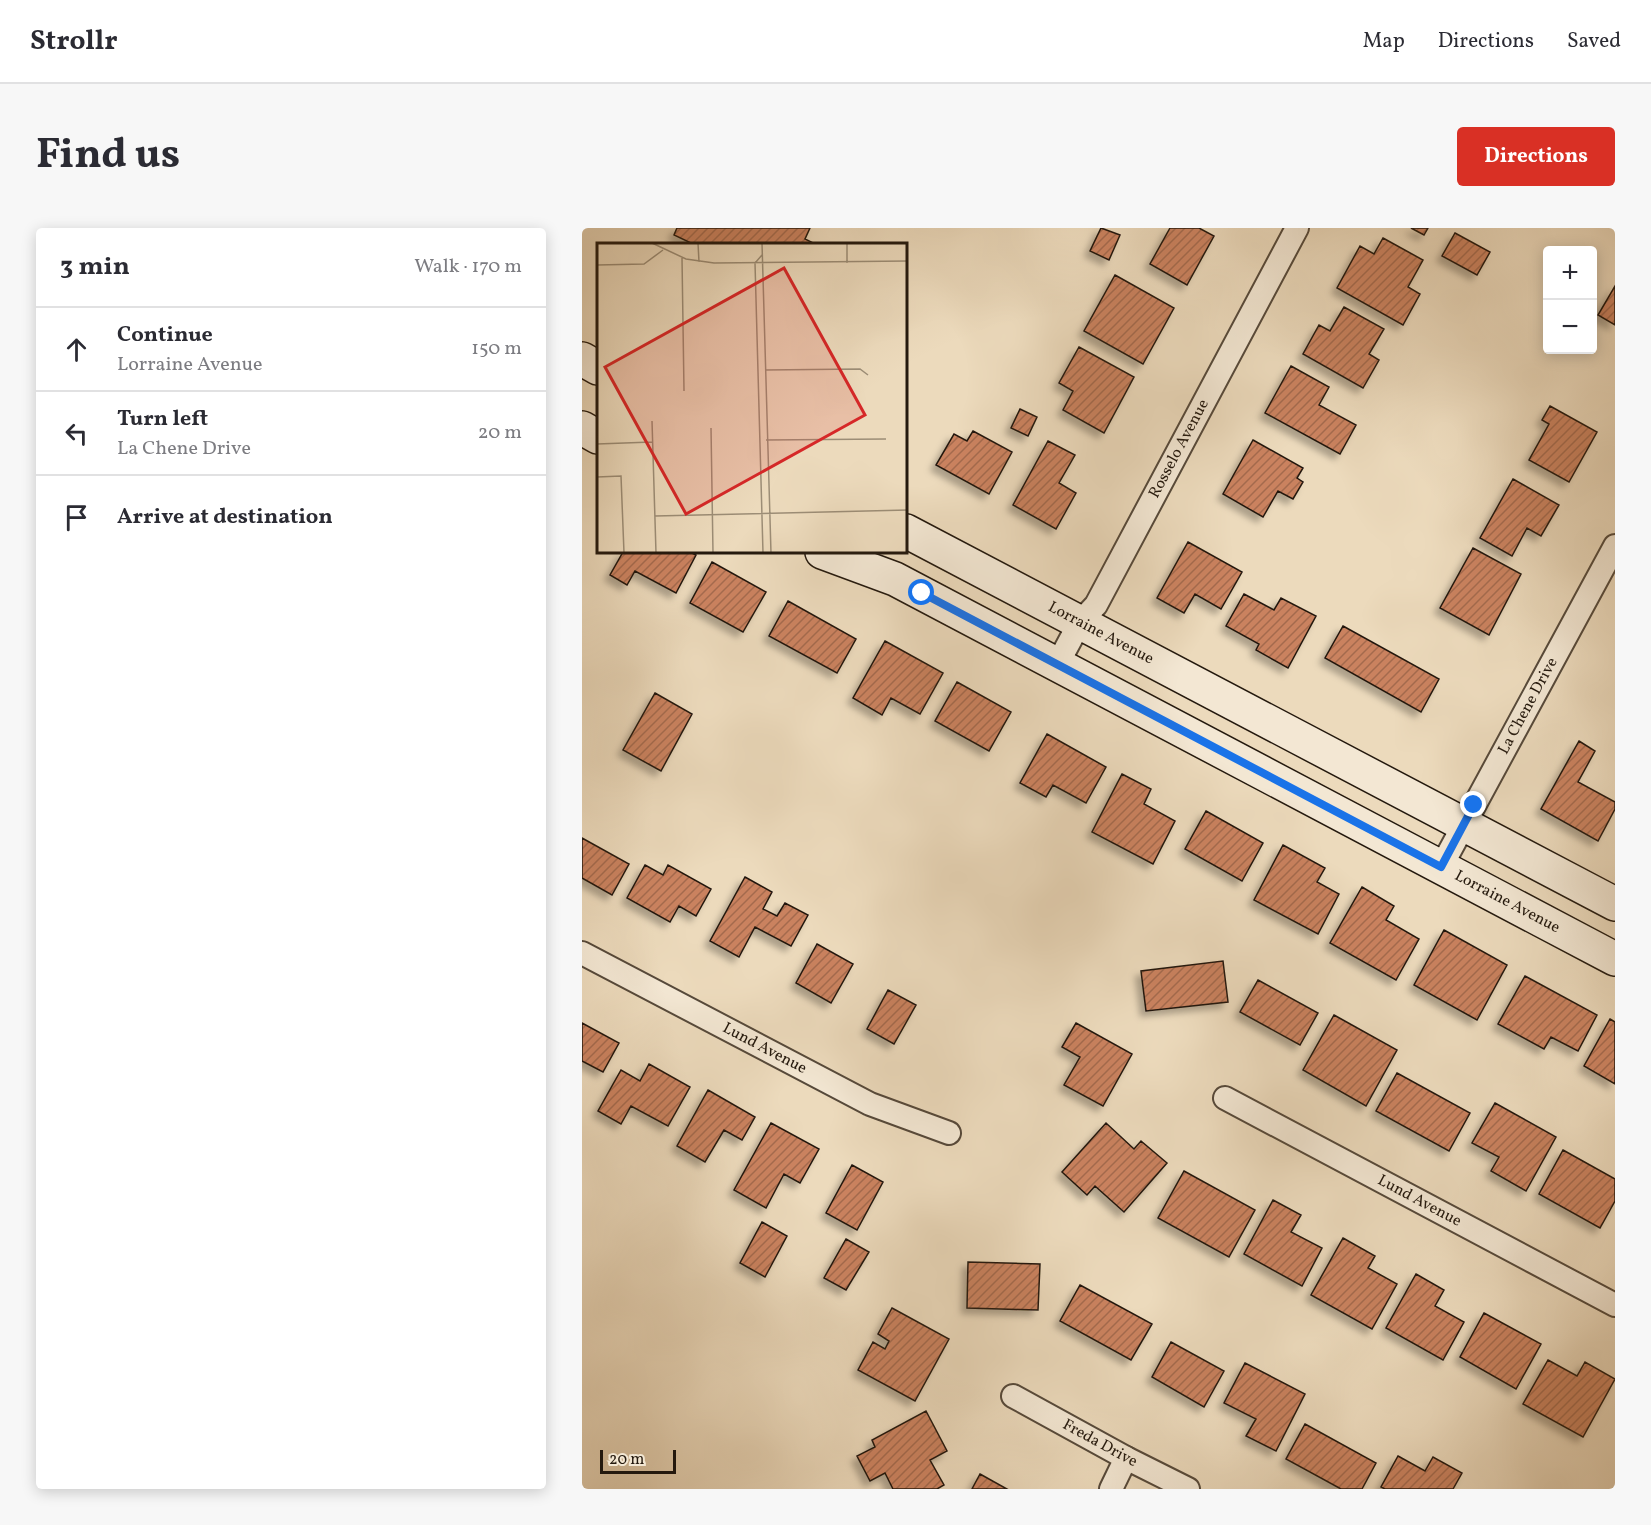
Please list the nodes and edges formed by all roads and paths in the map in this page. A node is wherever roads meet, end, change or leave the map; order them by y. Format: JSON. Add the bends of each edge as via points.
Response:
{"nodes":[{"id":1,"x":1297,"y":228,"type":"edge"},
{"id":2,"x":582,"y":359,"type":"edge"},
{"id":3,"x":597,"y":367,"type":"edge"},
{"id":4,"x":582,"y":428,"type":"edge"},
{"id":5,"x":597,"y":436,"type":"edge"},
{"id":6,"x":908,"y":532,"type":"edge"},
{"id":7,"x":1615,"y":546,"type":"edge"},
{"id":8,"x":827,"y":554,"type":"edge"},
{"id":9,"x":1080,"y":622,"type":"junction"},
{"id":10,"x":1057,"y":665,"type":"junction"},
{"id":11,"x":1464,"y":825,"type":"junction"},
{"id":12,"x":1441,"y":867,"type":"junction"},
{"id":13,"x":1615,"y":904,"type":"edge"},
{"id":14,"x":582,"y":953,"type":"edge"},
{"id":15,"x":1615,"y":959,"type":"edge"},
{"id":16,"x":1225,"y":1098,"type":"dead end"},
{"id":17,"x":949,"y":1133,"type":"dead end"},
{"id":18,"x":1615,"y":1305,"type":"edge"},
{"id":19,"x":1013,"y":1396,"type":"dead end"},
{"id":20,"x":1126,"y":1458,"type":"junction"},
{"id":21,"x":1111,"y":1489,"type":"edge"},
{"id":22,"x":1188,"y":1489,"type":"edge"}],
"edges":[{"from":1,"to":9,"type":"street","name":"Rosselo Avenue","via":[[1096,605]]},
{"from":2,"to":3,"type":"street"},
{"from":4,"to":5,"type":"street"},
{"from":6,"to":9,"type":"street","name":"Lorraine Avenue"},
{"from":7,"to":11,"type":"street","name":"La Chene Drive"},
{"from":8,"to":10,"type":"street","name":"Lorraine Avenue","via":[[895,579]]},
{"from":9,"to":10,"type":"street","name":"Rosselo Avenue"},
{"from":9,"to":11,"type":"street","name":"Lorraine Avenue"},
{"from":10,"to":12,"type":"street","name":"Lorraine Avenue"},
{"from":11,"to":12,"type":"street","name":"La Chene Drive"},
{"from":11,"to":13,"type":"street","name":"Lorraine Avenue"},
{"from":12,"to":15,"type":"street","name":"Lorraine Avenue"},
{"from":14,"to":17,"type":"street","name":"Lund Avenue","via":[[870,1104]]},
{"from":16,"to":18,"type":"street","name":"Lund Avenue"},
{"from":19,"to":20,"type":"street","name":"Freda Drive"},
{"from":20,"to":21,"type":"street"},
{"from":20,"to":22,"type":"street","name":"Freda Drive"}]}
